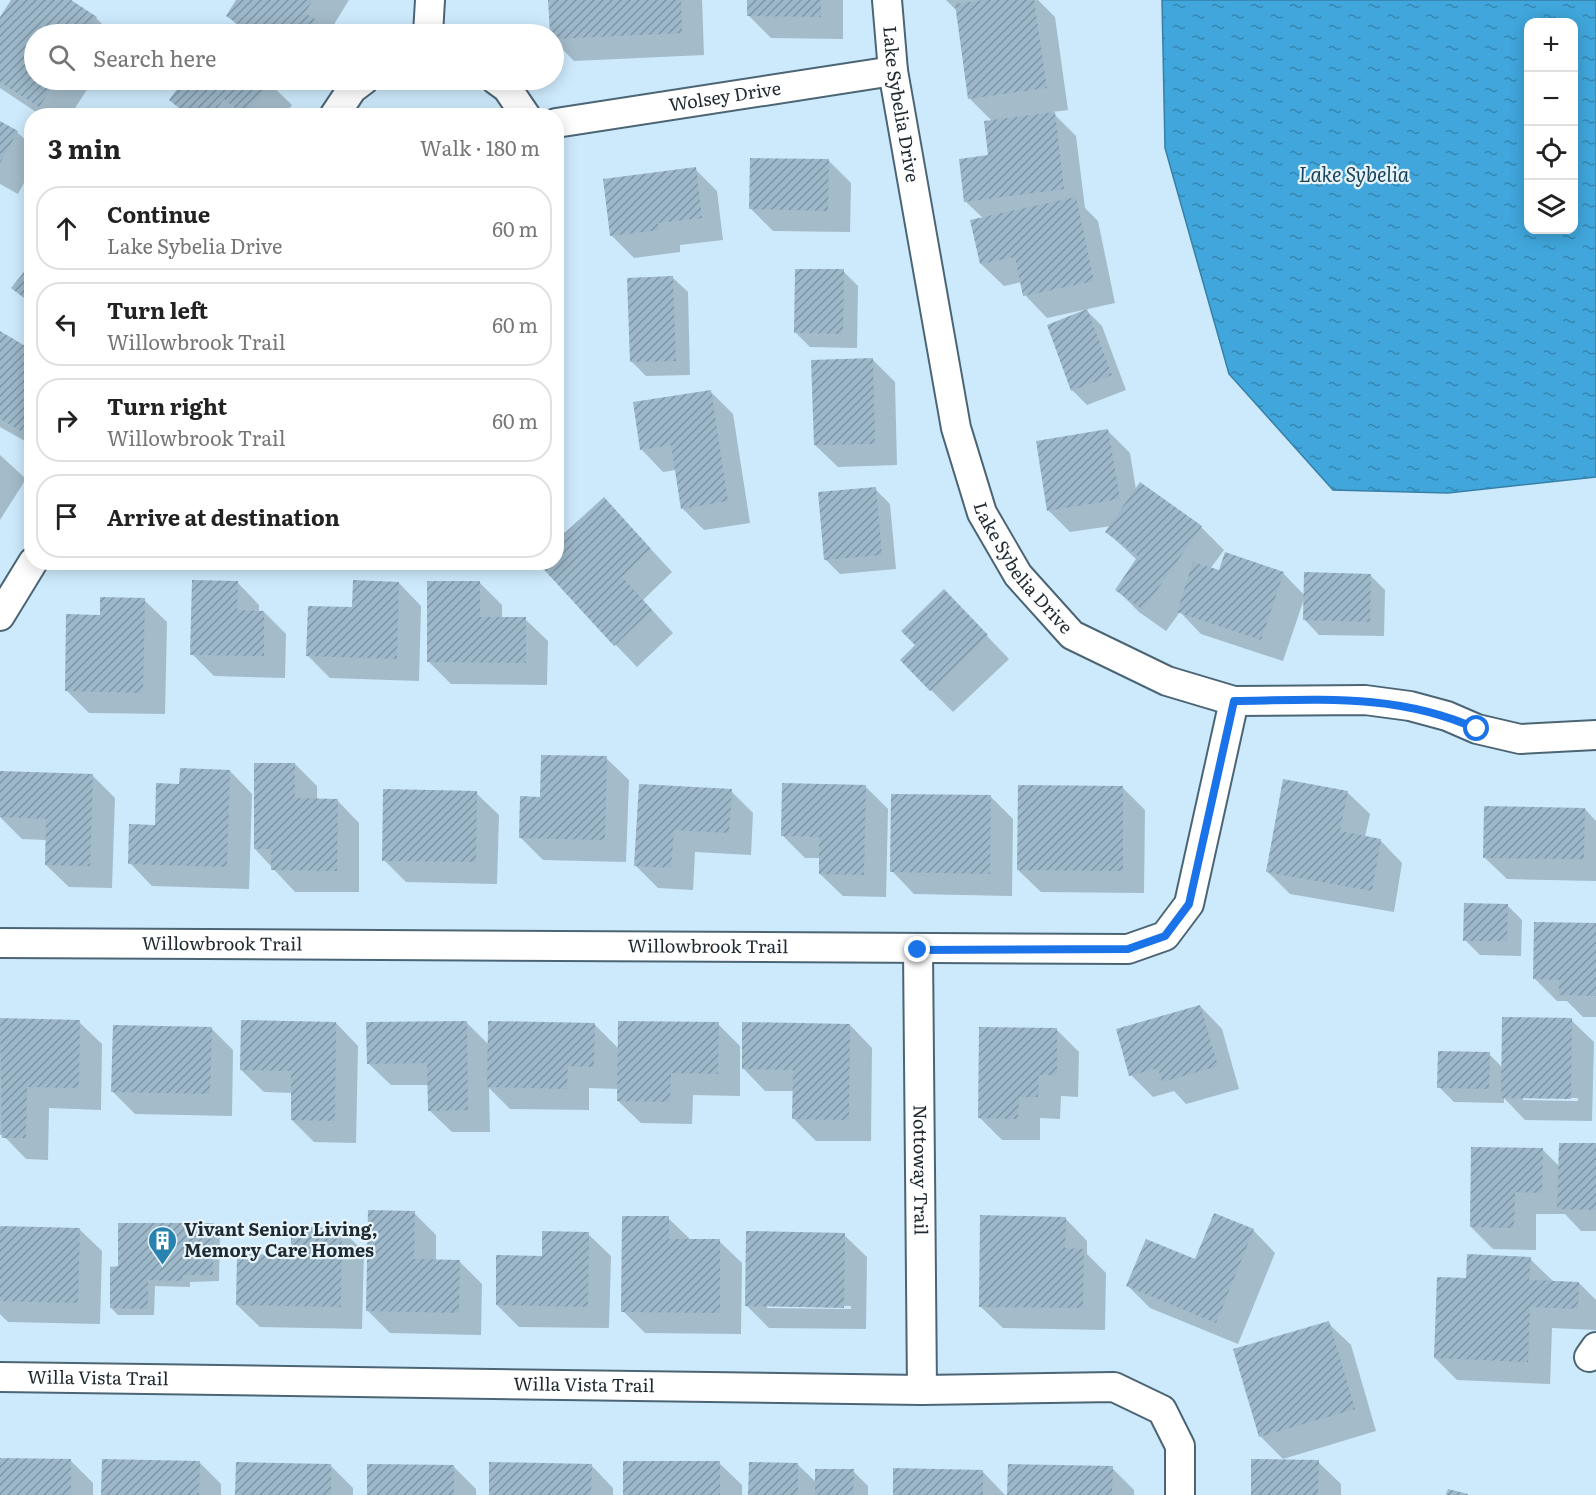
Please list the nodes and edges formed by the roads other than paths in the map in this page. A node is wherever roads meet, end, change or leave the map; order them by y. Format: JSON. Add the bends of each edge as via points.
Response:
{"nodes":[{"id":1,"x":430,"y":0,"type":"edge"},
{"id":2,"x":886,"y":0,"type":"edge"},
{"id":3,"x":429,"y":24,"type":"edge"},
{"id":4,"x":893,"y":71,"type":"junction"},
{"id":5,"x":351,"y":90,"type":"edge"},
{"id":6,"x":508,"y":90,"type":"edge"},
{"id":7,"x":339,"y":108,"type":"edge"},
{"id":8,"x":521,"y":108,"type":"edge"},
{"id":9,"x":564,"y":122,"type":"edge"},
{"id":10,"x":28,"y":570,"type":"edge"},
{"id":11,"x":0,"y":616,"type":"edge"},
{"id":12,"x":1234,"y":701,"type":"junction"},
{"id":13,"x":1596,"y":735,"type":"edge"},
{"id":14,"x":0,"y":943,"type":"edge"},
{"id":15,"x":918,"y":950,"type":"junction"},
{"id":16,"x":0,"y":1377,"type":"edge"},
{"id":17,"x":922,"y":1390,"type":"junction"},
{"id":18,"x":1180,"y":1495,"type":"edge"}],
"edges":[{"from":1,"to":3,"type":"street"},
{"from":2,"to":4,"type":"street","name":"Lake Sybelia Drive"},
{"from":4,"to":9,"type":"street","name":"Wolsey Drive"},
{"from":4,"to":12,"type":"street","name":"Lake Sybelia Drive","via":[[956,428],[982,513],[1018,575],[1072,635],[1167,681]]},
{"from":5,"to":7,"type":"street"},
{"from":6,"to":8,"type":"street"},
{"from":10,"to":11,"type":"street"},
{"from":12,"to":13,"type":"street","name":"Lake Sybelia Drive","via":[[1365,700],[1420,708],[1477,729],[1520,739]]},
{"from":12,"to":15,"type":"street","name":"Willowbrook Trail","via":[[1189,904],[1165,936],[1128,949]]},
{"from":14,"to":15,"type":"street","name":"Willowbrook Trail"},
{"from":15,"to":17,"type":"street","name":"Nottoway Trail"},
{"from":16,"to":17,"type":"street","name":"Willa Vista Trail"},
{"from":17,"to":18,"type":"street","name":"Willa Vista Trail","via":[[1114,1387],[1162,1410],[1180,1446]]}]}
